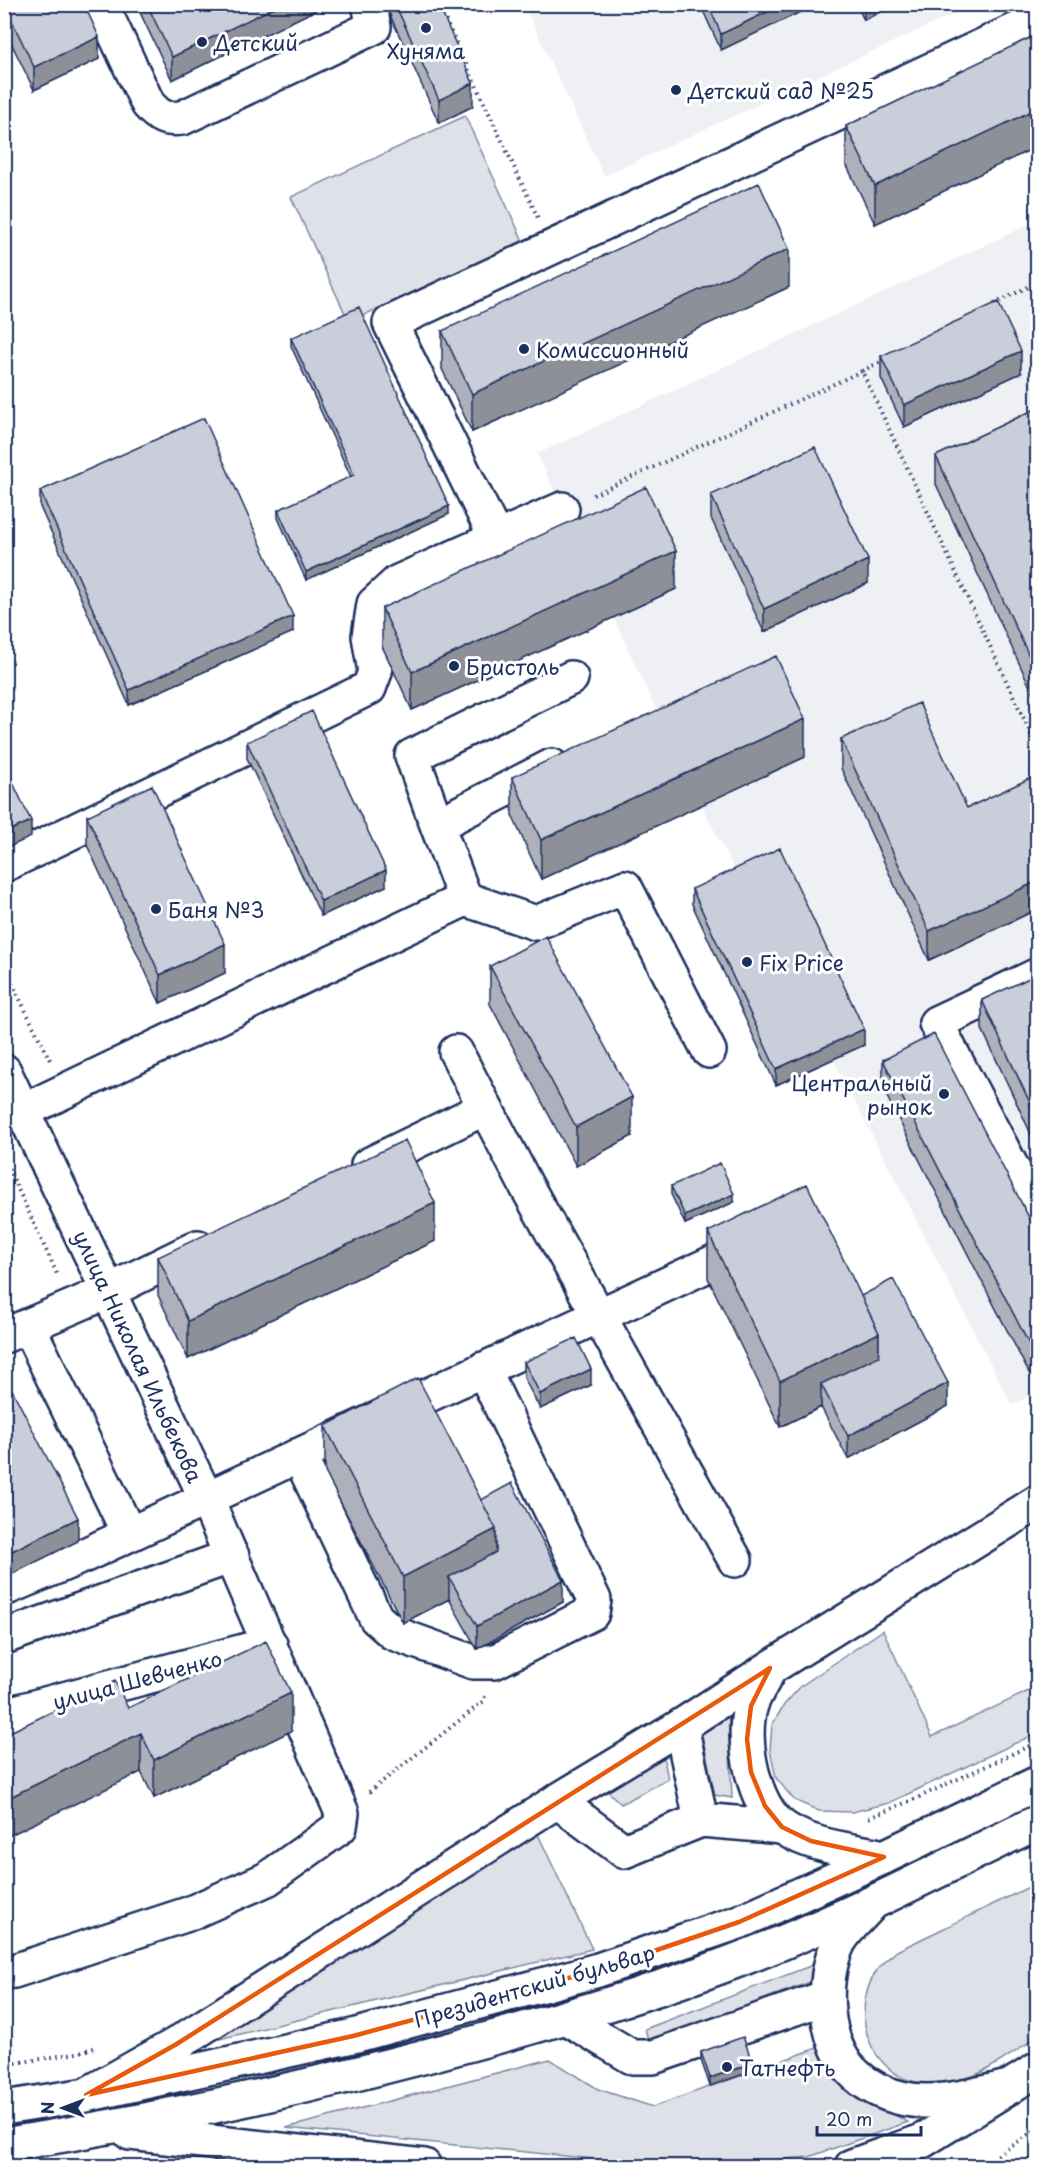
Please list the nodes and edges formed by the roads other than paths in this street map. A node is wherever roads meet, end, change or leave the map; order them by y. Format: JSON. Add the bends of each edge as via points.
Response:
{"nodes":[{"id":1,"x":101,"y":4,"type":"edge"},
{"id":2,"x":369,"y":4,"type":"edge"},
{"id":3,"x":1038,"y":20,"type":"edge"},
{"id":4,"x":562,"y":509,"type":"road end"},
{"id":5,"x":496,"y":537,"type":"junction"},
{"id":6,"x":571,"y":678,"type":"dead end"},
{"id":7,"x":580,"y":752,"type":"edge"},
{"id":8,"x":437,"y":825,"type":"junction"},
{"id":9,"x":4,"y":865,"type":"edge"},
{"id":10,"x":465,"y":899,"type":"junction"},
{"id":11,"x":1038,"y":975,"type":"edge"},
{"id":12,"x":709,"y":1051,"type":"dead end"},
{"id":13,"x":456,"y":1052,"type":"dead end"},
{"id":14,"x":4,"y":1071,"type":"edge"},
{"id":15,"x":486,"y":1108,"type":"junction"},
{"id":16,"x":23,"y":1111,"type":"junction"},
{"id":17,"x":345,"y":1176,"type":"edge"},
{"id":18,"x":1038,"y":1217,"type":"edge"},
{"id":19,"x":227,"y":1233,"type":"edge"},
{"id":20,"x":725,"y":1257,"type":"edge"},
{"id":21,"x":109,"y":1291,"type":"junction"},
{"id":22,"x":599,"y":1316,"type":"junction"},
{"id":23,"x":16,"y":1331,"type":"edge"},
{"id":24,"x":483,"y":1369,"type":"junction"},
{"id":25,"x":299,"y":1455,"type":"junction"},
{"id":26,"x":206,"y":1498,"type":"junction"},
{"id":27,"x":1038,"y":1502,"type":"edge"},
{"id":28,"x":129,"y":1534,"type":"junction"},
{"id":29,"x":232,"y":1556,"type":"junction"},
{"id":30,"x":735,"y":1560,"type":"dead end"},
{"id":31,"x":4,"y":1589,"type":"edge"},
{"id":32,"x":4,"y":1637,"type":"edge"},
{"id":33,"x":270,"y":1644,"type":"junction"},
{"id":34,"x":770,"y":1668,"type":"junction"},
{"id":35,"x":4,"y":1715,"type":"edge"},
{"id":36,"x":681,"y":1726,"type":"junction"},
{"id":37,"x":1038,"y":1783,"type":"edge"},
{"id":38,"x":556,"y":1801,"type":"junction"},
{"id":39,"x":701,"y":1820,"type":"junction"},
{"id":40,"x":1038,"y":1822,"type":"edge"},
{"id":41,"x":782,"y":1827,"type":"junction"},
{"id":42,"x":884,"y":1857,"type":"junction"},
{"id":43,"x":874,"y":1900,"type":"junction"},
{"id":44,"x":4,"y":1972,"type":"edge"},
{"id":45,"x":827,"y":1997,"type":"junction"},
{"id":46,"x":567,"y":2018,"type":"junction"},
{"id":47,"x":1038,"y":2069,"type":"edge"},
{"id":48,"x":1010,"y":2087,"type":"junction"},
{"id":49,"x":86,"y":2095,"type":"junction"},
{"id":50,"x":4,"y":2108,"type":"edge"},
{"id":51,"x":102,"y":2129,"type":"junction"},
{"id":52,"x":4,"y":2145,"type":"edge"},
{"id":53,"x":424,"y":2166,"type":"edge"},
{"id":54,"x":852,"y":2166,"type":"edge"}],
"edges":[{"from":1,"to":2,"type":"main road","via":[[148,104],[158,116],[169,120],[182,118],[374,27]]},
{"from":3,"to":5,"type":"main road","via":[[390,323]]},
{"from":4,"to":5,"type":"main road"},
{"from":5,"to":9,"type":"main road","via":[[398,582],[374,604],[369,636],[375,672],[369,688]]},
{"from":6,"to":8,"type":"main road","via":[[412,756]]},
{"from":7,"to":8,"type":"main road"},
{"from":8,"to":10,"type":"main road"},
{"from":10,"to":12,"type":"main road","via":[[536,923],[625,887]]},
{"from":10,"to":16,"type":"main road"},
{"from":11,"to":18,"type":"main road","via":[[936,1023]]},
{"from":13,"to":15,"type":"main road"},
{"from":14,"to":16,"type":"main road","name":"улица Николая Ильбекова"},
{"from":15,"to":17,"type":"main road"},
{"from":15,"to":22,"type":"main road"},
{"from":16,"to":21,"type":"main road","name":"улица Николая Ильбекова"},
{"from":19,"to":21,"type":"main road"},
{"from":20,"to":22,"type":"main road"},
{"from":21,"to":23,"type":"main road"},
{"from":21,"to":26,"type":"main road","name":"улица Николая Ильбекова"},
{"from":22,"to":24,"type":"main road"},
{"from":22,"to":30,"type":"main road"},
{"from":23,"to":28,"type":"main road"},
{"from":24,"to":25,"type":"main road"},
{"from":24,"to":25,"type":"main road","via":[[594,1600],[592,1613],[494,1662],[473,1662],[393,1633],[376,1618]]},
{"from":25,"to":26,"type":"main road"},
{"from":26,"to":28,"type":"main road"},
{"from":26,"to":29,"type":"main road","name":"улица Николая Ильбекова"},
{"from":27,"to":34,"type":"main road"},
{"from":28,"to":31,"type":"main road"},
{"from":29,"to":32,"type":"main road"},
{"from":29,"to":33,"type":"main road","name":"улица Николая Ильбекова"},
{"from":33,"to":35,"type":"main road","name":"улица Шевченко"},
{"from":33,"to":44,"type":"main road","name":"улица Николая Ильбекова","via":[[342,1813],[340,1827],[267,1879],[188,1914]]},
{"from":34,"to":36,"type":"main road"},
{"from":34,"to":41,"type":"main road","via":[[751,1706],[747,1739],[751,1772],[765,1806]]},
{"from":36,"to":38,"type":"main road"},
{"from":36,"to":39,"type":"main road"},
{"from":37,"to":42,"type":"main road","name":"Президентский бульвар"},
{"from":38,"to":39,"type":"main road","via":[[624,1851]]},
{"from":38,"to":49,"type":"main road","via":[[175,2045]]},
{"from":39,"to":41,"type":"main road"},
{"from":40,"to":43,"type":"main road","name":"Президентский бульвар"},
{"from":41,"to":42,"type":"main road","via":[[811,1841]]},
{"from":42,"to":49,"type":"main road","name":"Президентский бульвар","via":[[739,1922],[598,1970],[353,2036]]},
{"from":43,"to":45,"type":"main road","via":[[840,1940],[830,1967]]},
{"from":43,"to":46,"type":"main road","name":"Президентский бульвар","via":[[786,1941]]},
{"from":45,"to":46,"type":"main road","via":[[653,2057],[632,2057]]},
{"from":45,"to":48,"type":"main road","via":[[830,2025],[840,2052],[855,2074],[878,2091],[903,2099],[929,2100]]},
{"from":46,"to":51,"type":"main road","name":"Президентский бульвар","via":[[421,2058]]},
{"from":47,"to":48,"type":"main road"},
{"from":48,"to":54,"type":"main road","via":[[922,2141]]},
{"from":49,"to":50,"type":"main road","name":"Президентский бульвар"},
{"from":51,"to":52,"type":"main road","name":"Президентский бульвар"},
{"from":51,"to":53,"type":"main road"}]}
